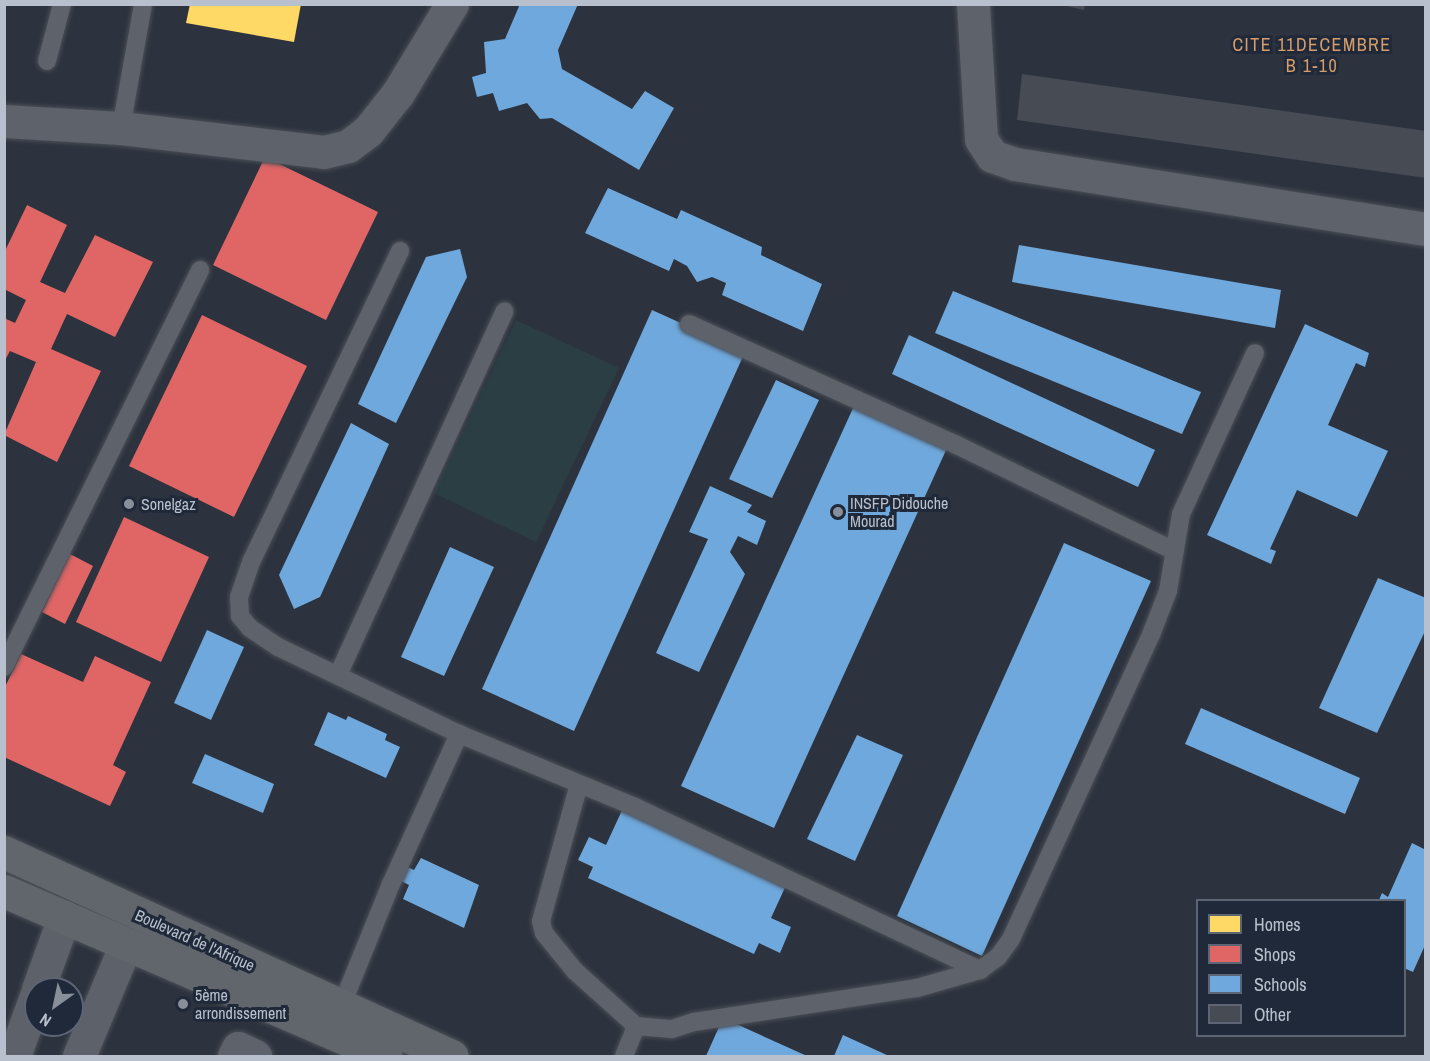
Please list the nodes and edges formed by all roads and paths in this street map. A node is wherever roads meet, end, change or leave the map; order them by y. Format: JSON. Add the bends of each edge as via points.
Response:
{"nodes":[{"id":1,"x":62,"y":4,"type":"edge"},
{"id":2,"x":143,"y":4,"type":"edge"},
{"id":3,"x":452,"y":4,"type":"edge"},
{"id":4,"x":973,"y":4,"type":"edge"},
{"id":5,"x":47,"y":61,"type":"dead end"},
{"id":6,"x":4,"y":121,"type":"edge"},
{"id":7,"x":122,"y":128,"type":"junction"},
{"id":8,"x":1425,"y":230,"type":"edge"},
{"id":9,"x":400,"y":251,"type":"dead end"},
{"id":10,"x":200,"y":270,"type":"dead end"},
{"id":11,"x":505,"y":311,"type":"dead end"},
{"id":12,"x":689,"y":324,"type":"dead end"},
{"id":13,"x":1255,"y":353,"type":"dead end"},
{"id":14,"x":1174,"y":551,"type":"junction"},
{"id":15,"x":4,"y":667,"type":"edge"},
{"id":16,"x":338,"y":675,"type":"junction"},
{"id":17,"x":459,"y":734,"type":"junction"},
{"id":18,"x":579,"y":784,"type":"junction"},
{"id":19,"x":4,"y":852,"type":"edge"},
{"id":20,"x":4,"y":891,"type":"edge"},
{"id":21,"x":64,"y":917,"type":"junction"},
{"id":22,"x":126,"y":944,"type":"junction"},
{"id":23,"x":980,"y":970,"type":"junction"},
{"id":24,"x":43,"y":977,"type":"edge"},
{"id":25,"x":341,"y":1007,"type":"junction"},
{"id":26,"x":636,"y":1026,"type":"junction"},
{"id":27,"x":24,"y":1029,"type":"edge"},
{"id":28,"x":14,"y":1056,"type":"edge"},
{"id":29,"x":79,"y":1056,"type":"edge"},
{"id":30,"x":234,"y":1056,"type":"edge"},
{"id":31,"x":255,"y":1056,"type":"edge"},
{"id":32,"x":386,"y":1056,"type":"edge"},
{"id":33,"x":452,"y":1056,"type":"edge"},
{"id":34,"x":624,"y":1056,"type":"edge"}],
"edges":[{"from":1,"to":5,"type":"lane"},
{"from":2,"to":7,"type":"lane"},
{"from":3,"to":7,"type":"street","via":[[398,93],[368,131],[348,146],[324,152]]},
{"from":4,"to":8,"type":"street","via":[[981,139],[992,156],[1015,164]]},
{"from":6,"to":7,"type":"street"},
{"from":9,"to":16,"type":"lane","via":[[252,560],[239,597],[240,616],[250,628],[278,647]]},
{"from":10,"to":15,"type":"lane"},
{"from":11,"to":16,"type":"lane"},
{"from":12,"to":14,"type":"lane","via":[[957,445]]},
{"from":13,"to":14,"type":"lane","via":[[1181,514]]},
{"from":14,"to":23,"type":"lane","via":[[1168,591],[1152,632],[1016,929],[998,957]]},
{"from":16,"to":17,"type":"lane"},
{"from":17,"to":18,"type":"lane"},
{"from":17,"to":25,"type":"lane"},
{"from":18,"to":23,"type":"lane","via":[[851,906]]},
{"from":18,"to":26,"type":"lane","via":[[541,921],[544,933],[574,971]]},
{"from":19,"to":25,"type":"main road","name":"Boulevard de l'Afrique"},
{"from":20,"to":21,"type":"main road","name":"Boulevard de l'Afrique"},
{"from":21,"to":22,"type":"main road","name":"Boulevard de l'Afrique"},
{"from":21,"to":24,"type":"street"},
{"from":22,"to":29,"type":"street"},
{"from":22,"to":32,"type":"main road","name":"Boulevard de l'Afrique"},
{"from":23,"to":26,"type":"lane","via":[[917,988],[694,1022],[672,1029]]},
{"from":25,"to":33,"type":"main road","name":"Boulevard de l'Afrique"},
{"from":26,"to":34,"type":"lane"},
{"from":27,"to":28,"type":"street"},
{"from":30,"to":31,"type":"street","via":[[238,1048]]}]}
